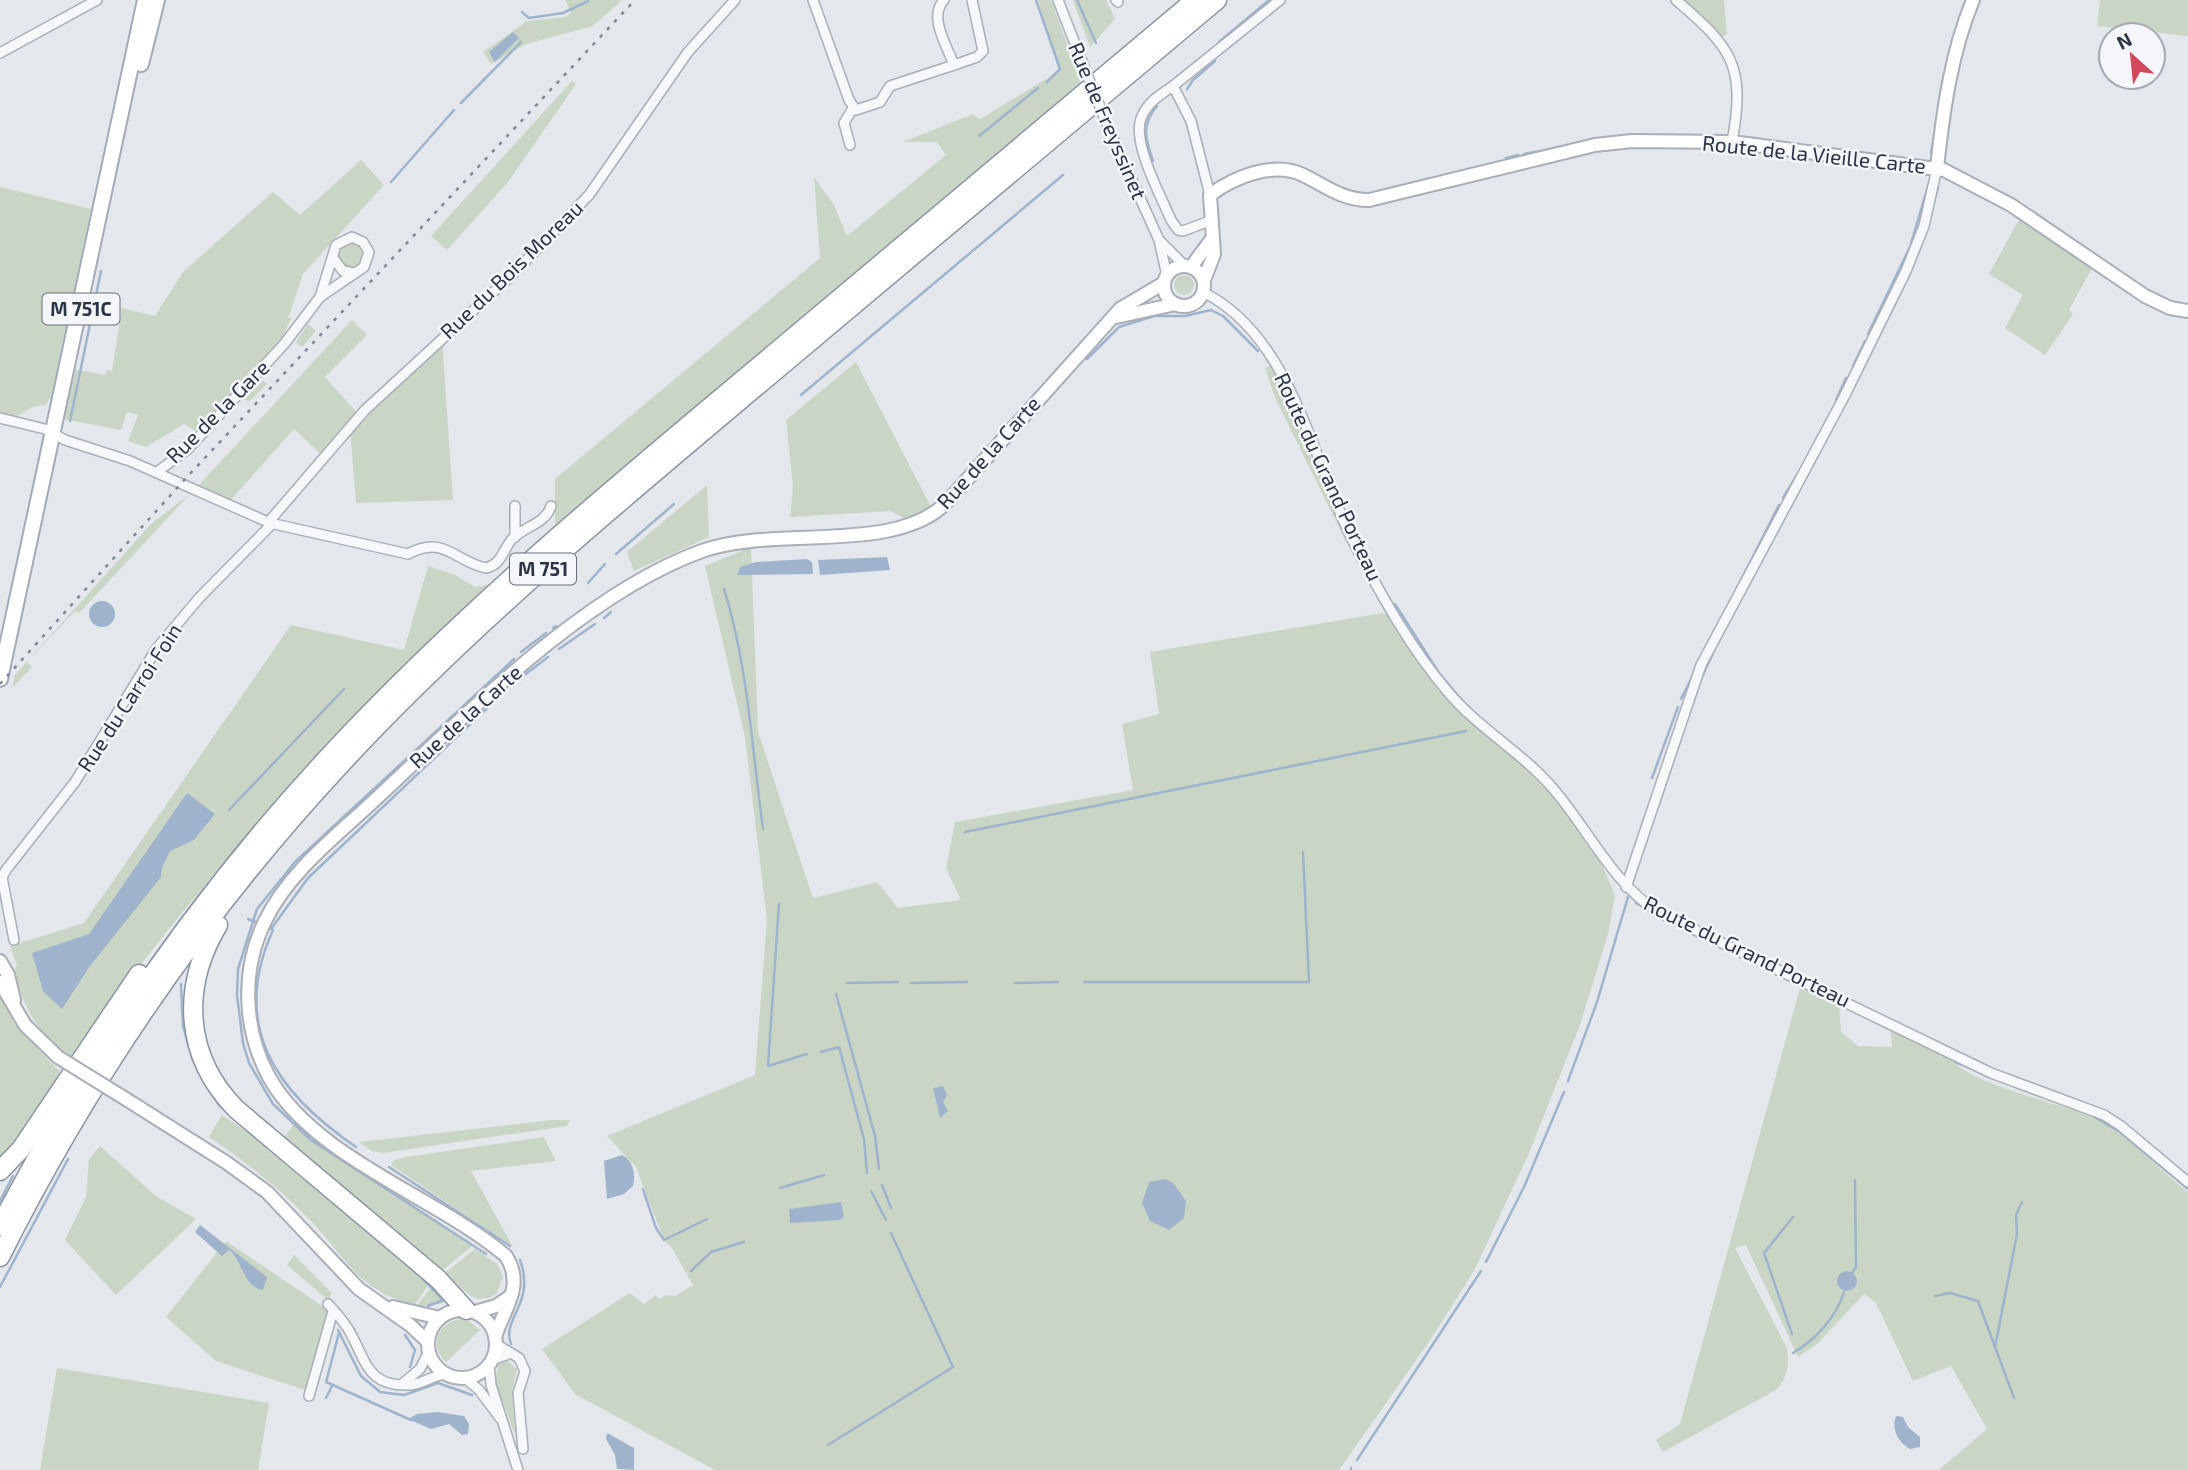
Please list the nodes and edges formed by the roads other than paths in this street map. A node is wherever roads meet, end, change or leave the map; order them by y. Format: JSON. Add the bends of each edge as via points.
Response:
{"nodes":[{"id":1,"x":97,"y":0,"type":"edge"},
{"id":2,"x":145,"y":0,"type":"edge"},
{"id":3,"x":157,"y":0,"type":"edge"},
{"id":4,"x":735,"y":0,"type":"edge"},
{"id":5,"x":813,"y":0,"type":"edge"},
{"id":6,"x":944,"y":0,"type":"edge"},
{"id":7,"x":972,"y":0,"type":"edge"},
{"id":8,"x":1058,"y":0,"type":"edge"},
{"id":9,"x":1195,"y":0,"type":"edge"},
{"id":10,"x":1217,"y":0,"type":"edge"},
{"id":11,"x":1280,"y":0,"type":"edge"},
{"id":12,"x":1676,"y":0,"type":"edge"},
{"id":13,"x":1973,"y":0,"type":"edge"},
{"id":14,"x":0,"y":53,"type":"edge"},
{"id":15,"x":954,"y":65,"type":"junction"},
{"id":16,"x":1173,"y":86,"type":"junction"},
{"id":17,"x":853,"y":108,"type":"junction"},
{"id":18,"x":1732,"y":142,"type":"junction"},
{"id":19,"x":850,"y":145,"type":"dead end"},
{"id":20,"x":1937,"y":169,"type":"junction"},
{"id":21,"x":108,"y":184,"type":"junction"},
{"id":22,"x":1210,"y":195,"type":"junction"},
{"id":23,"x":1212,"y":220,"type":"junction"},
{"id":24,"x":1159,"y":240,"type":"junction"},
{"id":25,"x":1212,"y":240,"type":"junction"},
{"id":26,"x":333,"y":258,"type":"junction"},
{"id":27,"x":1188,"y":266,"type":"junction"},
{"id":28,"x":354,"y":273,"type":"junction"},
{"id":29,"x":1165,"y":279,"type":"junction"},
{"id":30,"x":1203,"y":286,"type":"junction"},
{"id":31,"x":320,"y":297,"type":"junction"},
{"id":32,"x":1176,"y":304,"type":"junction"},
{"id":33,"x":2188,"y":311,"type":"edge"},
{"id":34,"x":1112,"y":318,"type":"junction"},
{"id":35,"x":0,"y":418,"type":"edge"},
{"id":36,"x":54,"y":435,"type":"junction"},
{"id":37,"x":157,"y":472,"type":"junction"},
{"id":38,"x":547,"y":505,"type":"dead end"},
{"id":39,"x":514,"y":506,"type":"dead end"},
{"id":40,"x":270,"y":523,"type":"junction"},
{"id":41,"x":514,"y":537,"type":"junction"},
{"id":42,"x":14,"y":618,"type":"junction"},
{"id":43,"x":0,"y":632,"type":"edge"},
{"id":44,"x":4,"y":649,"type":"edge"},
{"id":45,"x":0,"y":679,"type":"edge"},
{"id":46,"x":251,"y":868,"type":"junction"},
{"id":47,"x":1,"y":879,"type":"edge"},
{"id":48,"x":1626,"y":887,"type":"junction"},
{"id":49,"x":215,"y":890,"type":"junction"},
{"id":50,"x":14,"y":940,"type":"dead end"},
{"id":51,"x":0,"y":961,"type":"edge"},
{"id":52,"x":0,"y":982,"type":"edge"},
{"id":53,"x":16,"y":1007,"type":"junction"},
{"id":54,"x":0,"y":1171,"type":"edge"},
{"id":55,"x":2188,"y":1182,"type":"edge"},
{"id":56,"x":0,"y":1226,"type":"edge"},
{"id":57,"x":0,"y":1257,"type":"edge"},
{"id":58,"x":511,"y":1296,"type":"junction"},
{"id":59,"x":381,"y":1304,"type":"junction"},
{"id":60,"x":470,"y":1311,"type":"junction"},
{"id":61,"x":440,"y":1318,"type":"junction"},
{"id":62,"x":496,"y":1340,"type":"junction"},
{"id":63,"x":428,"y":1347,"type":"junction"},
{"id":64,"x":509,"y":1354,"type":"junction"},
{"id":65,"x":491,"y":1362,"type":"junction"},
{"id":66,"x":446,"y":1374,"type":"junction"},
{"id":67,"x":465,"y":1378,"type":"junction"},
{"id":68,"x":402,"y":1385,"type":"junction"},
{"id":69,"x":309,"y":1396,"type":"dead end"},
{"id":70,"x":501,"y":1419,"type":"junction"},
{"id":71,"x":523,"y":1449,"type":"dead end"},
{"id":72,"x":518,"y":1470,"type":"edge"}],
"edges":[{"from":1,"to":14,"type":"street"},
{"from":2,"to":21,"type":"main road","number":"M 751C"},
{"from":3,"to":21,"type":"main road","number":"M 751C"},
{"from":4,"to":40,"type":"street","name":"Rue du Bois Moreau","via":[[688,52],[589,195],[513,274],[365,410]]},
{"from":5,"to":17,"type":"street"},
{"from":6,"to":15,"type":"street","via":[[936,17]]},
{"from":7,"to":15,"type":"street","via":[[984,48],[977,57]]},
{"from":8,"to":24,"type":"street","name":"Rue de Freyssinet","bridge":true},
{"from":9,"to":49,"type":"highway","number":"M 751","via":[[519,571],[357,727]]},
{"from":10,"to":46,"type":"highway","number":"M 751","via":[[529,582],[385,719]]},
{"from":11,"to":16,"type":"street"},
{"from":12,"to":18,"type":"street","via":[[1720,38],[1730,57],[1736,83]]},
{"from":13,"to":20,"type":"street","via":[[1944,105]]},
{"from":15,"to":17,"type":"street","via":[[890,86],[876,104]]},
{"from":16,"to":22,"type":"street","via":[[1191,121]]},
{"from":16,"to":23,"type":"street","via":[[1142,114],[1138,128],[1141,144],[1178,230]]},
{"from":17,"to":19,"type":"street","via":[[844,123]]},
{"from":18,"to":20,"type":"street","name":"Route de la Vieille Carte"},
{"from":18,"to":22,"type":"street","name":"Route de la Vieille Carte","via":[[1605,143],[1369,200],[1346,198],[1299,173],[1280,169],[1241,178]]},
{"from":20,"to":33,"type":"street","name":"Route de la Vieille Carte","via":[[2011,205],[2145,296]]},
{"from":20,"to":48,"type":"street","via":[[1924,226],[1906,271],[1701,665]]},
{"from":21,"to":36,"type":"main road","number":"M 751C"},
{"from":22,"to":23,"type":"street"},
{"from":23,"to":25,"type":"street"},
{"from":24,"to":27,"type":"street"},
{"from":24,"to":29,"type":"street"},
{"from":25,"to":27,"type":"street"},
{"from":25,"to":30,"type":"street","via":[[1212,262]]},
{"from":26,"to":28,"type":"street","via":[[338,268]]},
{"from":26,"to":28,"type":"street","via":[[340,241],[352,237],[363,242],[369,257]]},
{"from":26,"to":31,"type":"street","name":"Rue de la Gare"},
{"from":27,"to":29,"type":"street","via":[[1178,267]]},
{"from":27,"to":30,"type":"street"},
{"from":28,"to":31,"type":"street","name":"Rue de la Gare"},
{"from":29,"to":32,"type":"street","via":[[1169,299]]},
{"from":29,"to":34,"type":"street","name":"Rue de la Carte"},
{"from":30,"to":32,"type":"street","via":[[1189,305]]},
{"from":30,"to":48,"type":"street","name":"Route du Grand Porteau","via":[[1239,315],[1271,355],[1354,544],[1425,663],[1476,720],[1554,790]]},
{"from":31,"to":37,"type":"street","name":"Rue de la Gare","via":[[285,343],[188,449]]},
{"from":32,"to":34,"type":"street"},
{"from":34,"to":58,"type":"street","name":"Rue de la Carte","via":[[946,503],[925,520],[895,530],[775,538],[708,549],[664,568],[616,597],[498,686],[309,862],[272,908],[251,965],[248,1003],[262,1062],[285,1101],[333,1143],[506,1256],[514,1274]]},
{"from":35,"to":36,"type":"street","name":"Rue de la Gare"},
{"from":36,"to":37,"type":"street","name":"Rue de la Gare"},
{"from":36,"to":42,"type":"main road","number":"M 751C"},
{"from":37,"to":40,"type":"street"},
{"from":38,"to":41,"type":"street","via":[[545,518]]},
{"from":39,"to":41,"type":"street"},
{"from":40,"to":41,"type":"street","via":[[408,554],[439,547],[486,568],[498,563]]},
{"from":40,"to":47,"type":"street","name":"Rue du Carroi Foin","via":[[157,648],[75,782]]},
{"from":42,"to":43,"type":"street"},
{"from":42,"to":44,"type":"main road","number":"M 751C"},
{"from":44,"to":45,"type":"main road","number":"M 751C"},
{"from":46,"to":57,"type":"highway","number":"M 751","via":[[112,1060]]},
{"from":46,"to":60,"type":"highway","via":[[209,940],[194,980],[192,1019],[205,1068],[236,1109]]},
{"from":47,"to":50,"type":"street"},
{"from":48,"to":55,"type":"street","name":"Route du Grand Porteau","via":[[1658,912],[1991,1073],[2104,1115]]},
{"from":49,"to":54,"type":"highway","via":[[157,950],[21,1149]]},
{"from":49,"to":56,"type":"highway","number":"M 751","via":[[87,1072]]},
{"from":51,"to":53,"type":"street"},
{"from":52,"to":53,"type":"street"},
{"from":53,"to":59,"type":"street","bridge":true,"via":[[32,1034],[58,1057],[256,1183],[296,1219],[352,1283]]},
{"from":58,"to":60,"type":"street","via":[[496,1306]]},
{"from":58,"to":62,"type":"street","name":"Rue de la Carte"},
{"from":59,"to":61,"type":"street"},
{"from":59,"to":63,"type":"street","via":[[418,1330]]},
{"from":60,"to":61,"type":"street","via":[[452,1311]]},
{"from":60,"to":62,"type":"street","via":[[490,1325]]},
{"from":61,"to":63,"type":"street"},
{"from":62,"to":64,"type":"street"},
{"from":62,"to":65,"type":"street"},
{"from":63,"to":66,"type":"street","via":[[435,1364]]},
{"from":63,"to":68,"type":"street","via":[[420,1369]]},
{"from":64,"to":65,"type":"street"},
{"from":64,"to":71,"type":"street","via":[[519,1358],[525,1376],[518,1393]]},
{"from":65,"to":67,"type":"street"},
{"from":65,"to":70,"type":"street","via":[[489,1378]]},
{"from":66,"to":67,"type":"street"},
{"from":66,"to":68,"type":"street"},
{"from":67,"to":70,"type":"street"},
{"from":68,"to":69,"type":"street","via":[[374,1376],[344,1322],[330,1307]]},
{"from":70,"to":72,"type":"street"}]}
